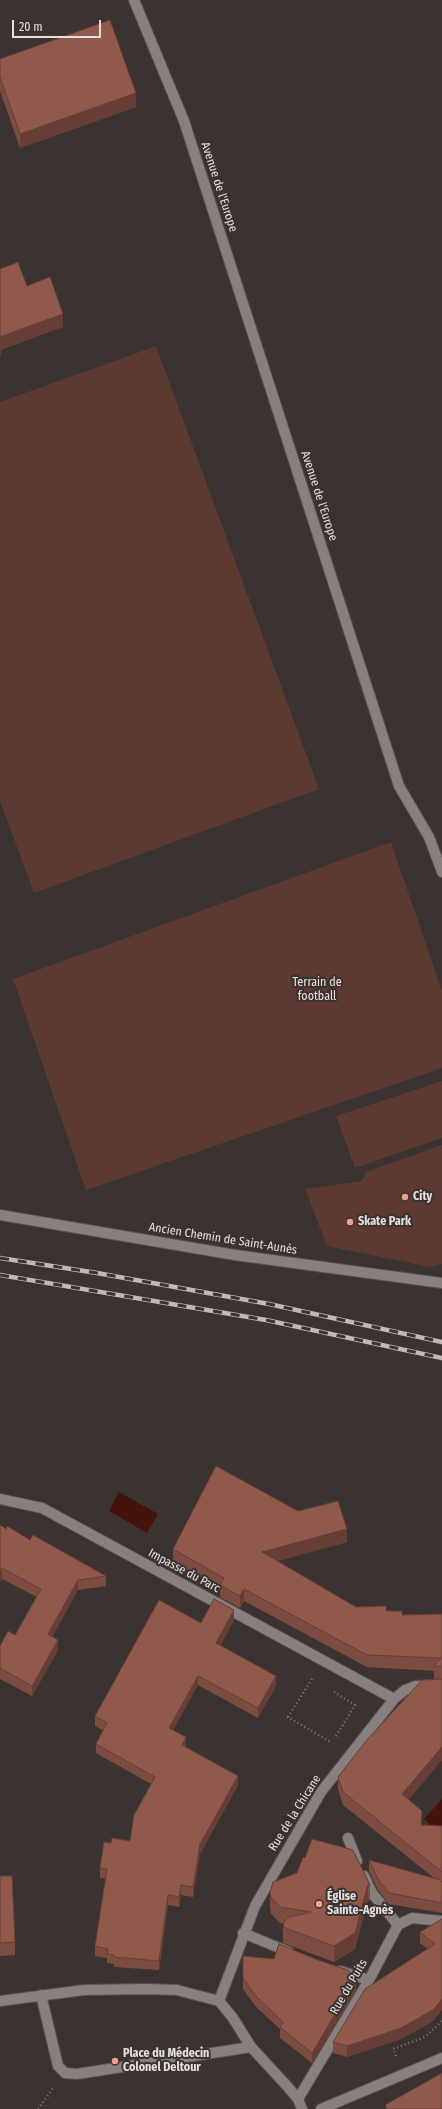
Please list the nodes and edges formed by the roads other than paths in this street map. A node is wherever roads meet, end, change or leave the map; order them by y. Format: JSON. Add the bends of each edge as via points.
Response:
{"nodes":[{"id":1,"x":134,"y":0,"type":"edge"},
{"id":2,"x":442,"y":872,"type":"edge"},
{"id":3,"x":0,"y":1215,"type":"edge"},
{"id":4,"x":442,"y":1283,"type":"edge"},
{"id":5,"x":0,"y":1499,"type":"edge"},
{"id":6,"x":442,"y":1685,"type":"edge"},
{"id":7,"x":394,"y":1699,"type":"junction"},
{"id":8,"x":348,"y":1838,"type":"dead end"},
{"id":9,"x":442,"y":1921,"type":"edge"},
{"id":10,"x":398,"y":1925,"type":"junction"},
{"id":11,"x":243,"y":1933,"type":"junction"},
{"id":12,"x":301,"y":1957,"type":"edge"},
{"id":13,"x":327,"y":1967,"type":"edge"},
{"id":14,"x":369,"y":1980,"type":"junction"},
{"id":15,"x":41,"y":1995,"type":"junction"},
{"id":16,"x":0,"y":2000,"type":"edge"},
{"id":17,"x":219,"y":2001,"type":"junction"},
{"id":18,"x":251,"y":2047,"type":"junction"},
{"id":19,"x":442,"y":2058,"type":"edge"},
{"id":20,"x":298,"y":2099,"type":"junction"},
{"id":21,"x":302,"y":2109,"type":"edge"},
{"id":22,"x":321,"y":2109,"type":"edge"}],
"edges":[{"from":1,"to":2,"type":"street","name":"Avenue de l'Europe","via":[[184,121],[399,786],[429,837]]},
{"from":3,"to":4,"type":"street","name":"Ancien Chemin de Saint-Aunès","via":[[234,1255]]},
{"from":5,"to":7,"type":"street","name":"Impasse du Parc","via":[[42,1508]]},
{"from":6,"to":7,"type":"street","name":"Rue de la Chicane","via":[[416,1686],[405,1690]]},
{"from":7,"to":11,"type":"street","name":"Rue de la Chicane","via":[[321,1792],[254,1906]]},
{"from":8,"to":10,"type":"street","via":[[372,1893]]},
{"from":9,"to":10,"type":"street","via":[[412,1918]]},
{"from":10,"to":14,"type":"street","name":"Rue du Puits"},
{"from":11,"to":12,"type":"street"},
{"from":11,"to":17,"type":"street","name":"Rue de la Chicane"},
{"from":13,"to":14,"type":"street"},
{"from":14,"to":20,"type":"street","name":"Rue du Puits"},
{"from":15,"to":16,"type":"street"},
{"from":15,"to":17,"type":"street","via":[[84,1990],[177,1990]]},
{"from":15,"to":18,"type":"street","via":[[58,2066],[65,2072],[77,2074]]},
{"from":17,"to":18,"type":"street"},
{"from":18,"to":20,"type":"street"},
{"from":19,"to":22,"type":"street"},
{"from":20,"to":21,"type":"street"}]}
